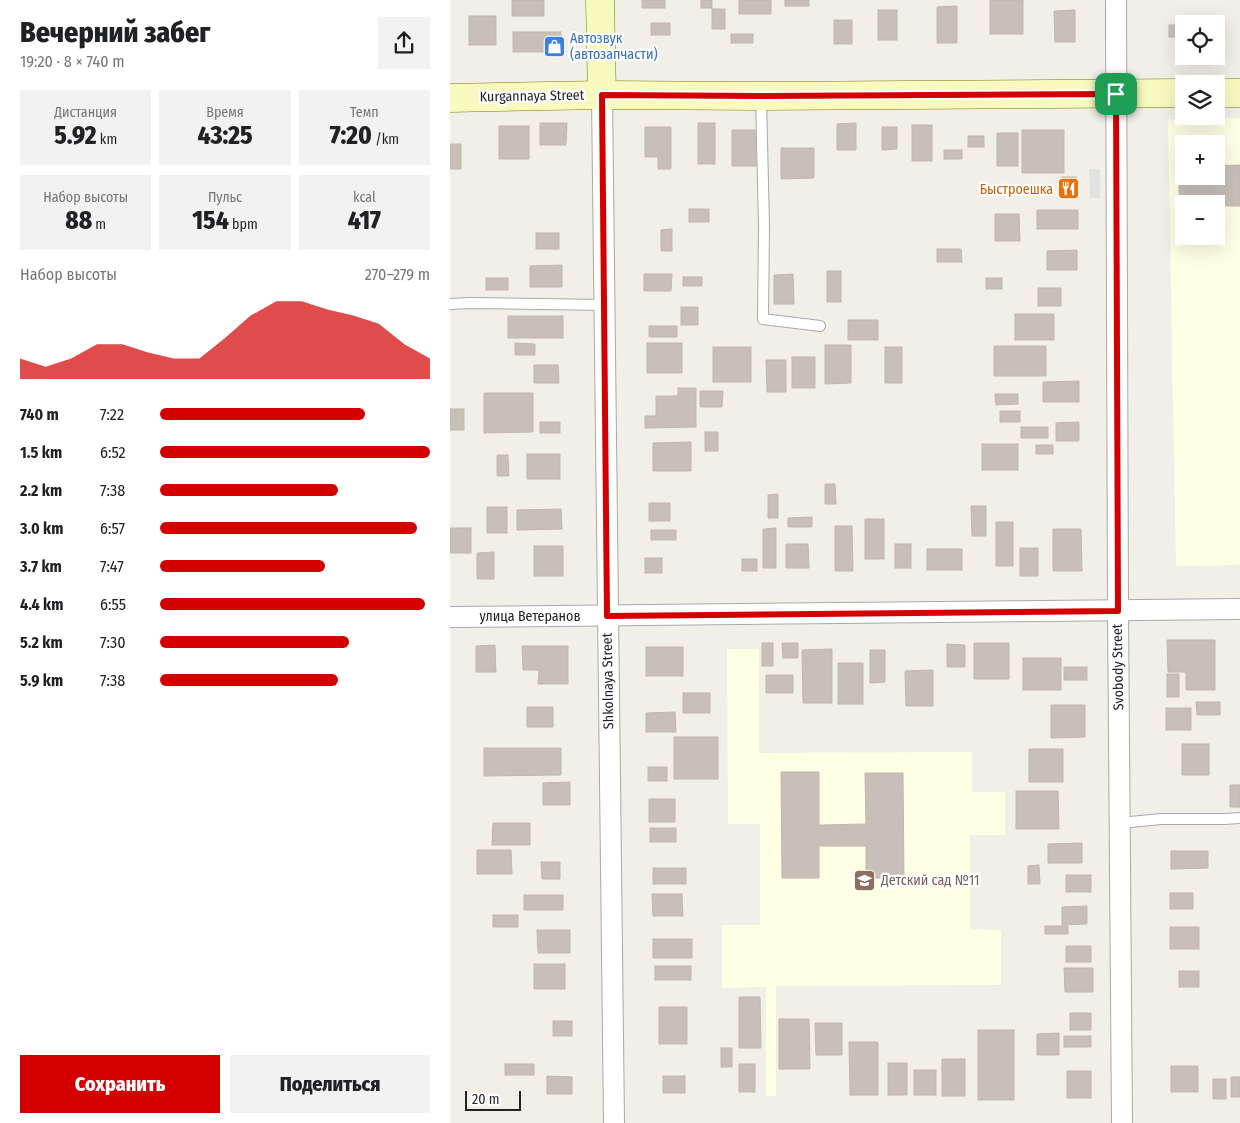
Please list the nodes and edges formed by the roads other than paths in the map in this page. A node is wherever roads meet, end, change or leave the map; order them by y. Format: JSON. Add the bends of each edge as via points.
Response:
{"nodes":[{"id":1,"x":600,"y":0,"type":"edge"},
{"id":2,"x":1116,"y":0,"type":"edge"},
{"id":3,"x":1175,"y":93,"type":"edge"},
{"id":4,"x":1225,"y":93,"type":"edge"},
{"id":5,"x":1240,"y":93,"type":"edge"},
{"id":6,"x":1116,"y":94,"type":"junction"},
{"id":7,"x":602,"y":95,"type":"junction"},
{"id":8,"x":761,"y":96,"type":"junction"},
{"id":9,"x":450,"y":98,"type":"edge"},
{"id":10,"x":450,"y":304,"type":"edge"},
{"id":11,"x":604,"y":305,"type":"junction"},
{"id":12,"x":820,"y":326,"type":"dead end"},
{"id":13,"x":1240,"y":609,"type":"edge"},
{"id":14,"x":1118,"y":611,"type":"junction"},
{"id":15,"x":607,"y":616,"type":"junction"},
{"id":16,"x":450,"y":617,"type":"edge"},
{"id":17,"x":1240,"y":818,"type":"edge"},
{"id":18,"x":1120,"y":823,"type":"junction"},
{"id":19,"x":614,"y":1123,"type":"edge"},
{"id":20,"x":1122,"y":1123,"type":"edge"}],
"edges":[{"from":1,"to":7,"type":"street","name":"Shkolnaya Street"},
{"from":2,"to":6,"type":"street","name":"Svobody Street"},
{"from":3,"to":6,"type":"street","name":"Kurgannaya Street"},
{"from":4,"to":5,"type":"street"},
{"from":6,"to":8,"type":"street","name":"Kurgannaya Street"},
{"from":6,"to":14,"type":"street","name":"Svobody Street"},
{"from":7,"to":8,"type":"street","name":"Kurgannaya Street"},
{"from":7,"to":9,"type":"street","name":"Kurgannaya Street"},
{"from":7,"to":11,"type":"street","name":"Shkolnaya Street"},
{"from":8,"to":12,"type":"lane","via":[[763,319]]},
{"from":10,"to":11,"type":"lane"},
{"from":11,"to":15,"type":"street","name":"Shkolnaya Street"},
{"from":13,"to":14,"type":"street","name":"улица Ветеранов"},
{"from":14,"to":15,"type":"street","name":"улица Ветеранов"},
{"from":14,"to":18,"type":"street","name":"Svobody Street"},
{"from":15,"to":16,"type":"street","name":"улица Ветеранов"},
{"from":15,"to":19,"type":"street","name":"Shkolnaya Street"},
{"from":17,"to":18,"type":"lane"},
{"from":18,"to":20,"type":"street","name":"Svobody Street"}]}
